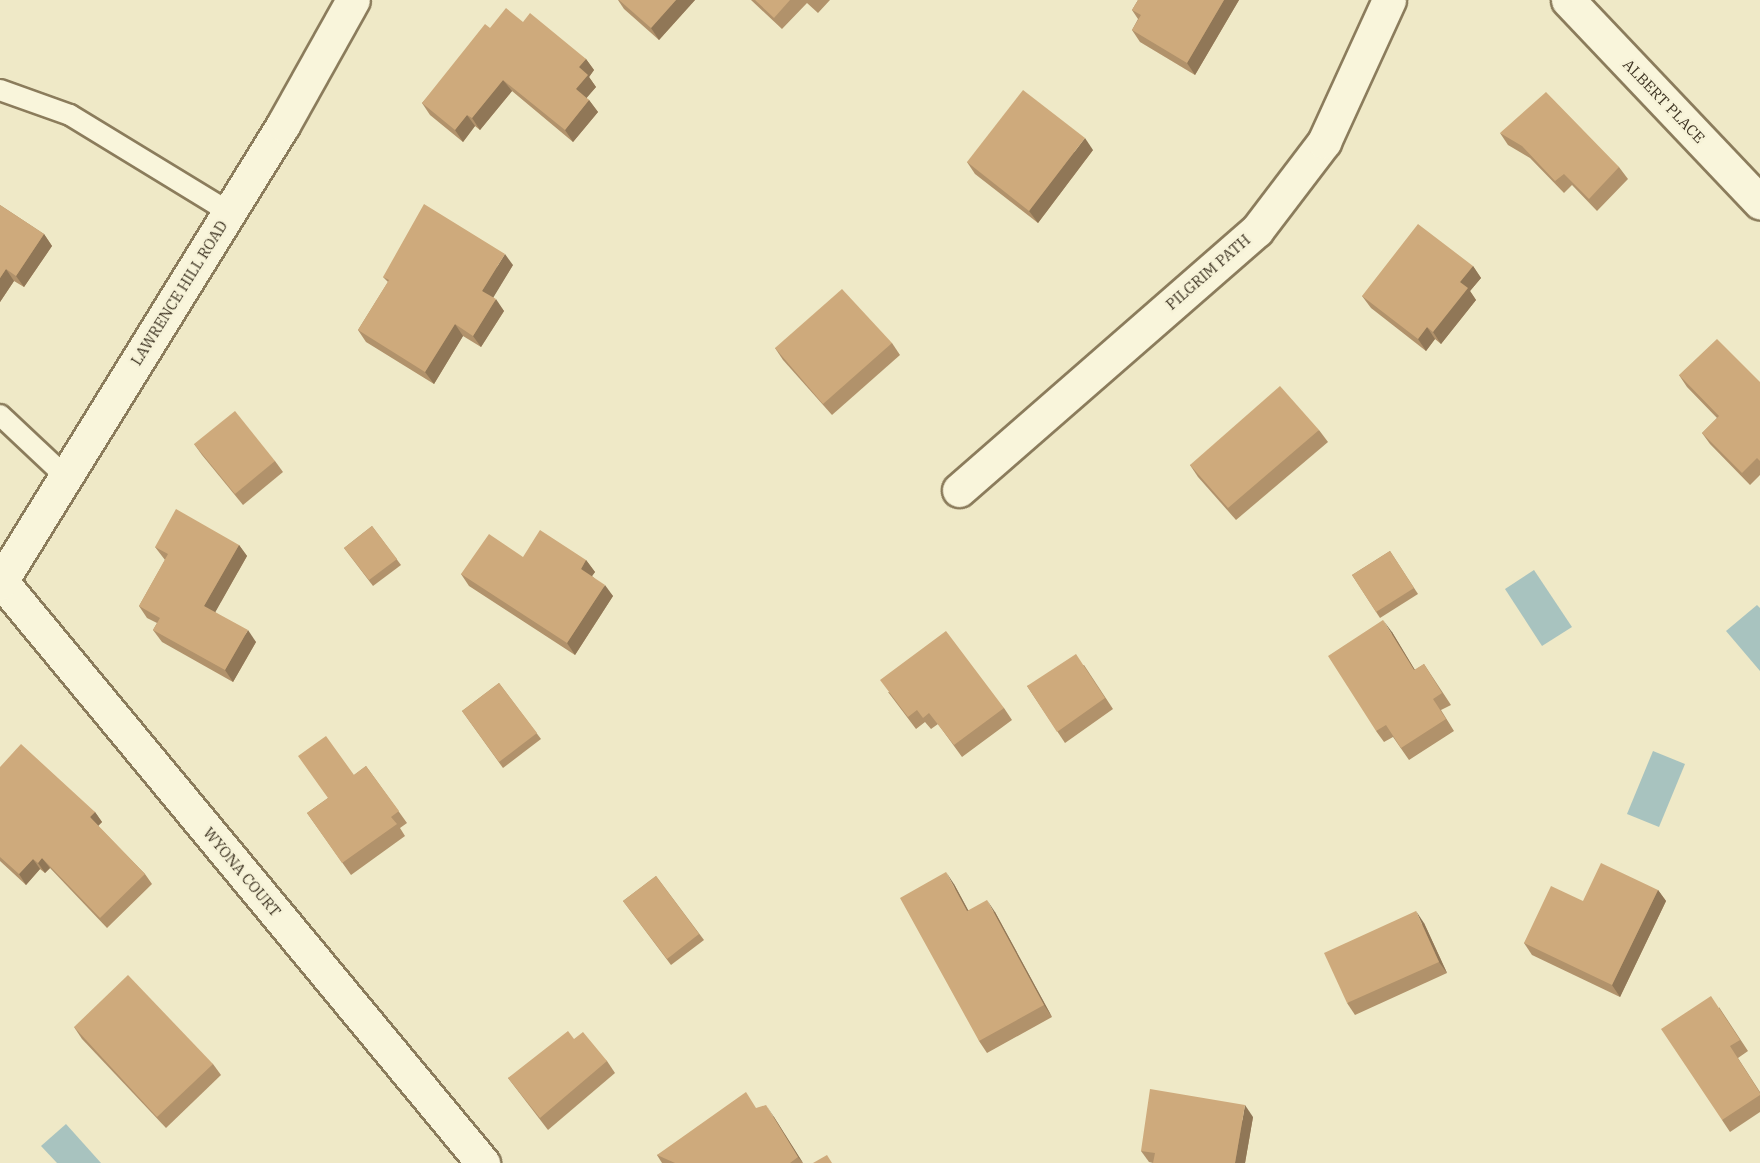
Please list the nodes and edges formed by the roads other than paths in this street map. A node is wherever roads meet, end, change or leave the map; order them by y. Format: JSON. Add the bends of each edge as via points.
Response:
{"nodes":[{"id":1,"x":353,"y":0,"type":"edge"},
{"id":2,"x":1389,"y":0,"type":"edge"},
{"id":3,"x":1568,"y":0,"type":"edge"},
{"id":4,"x":0,"y":90,"type":"edge"},
{"id":5,"x":1760,"y":202,"type":"edge"},
{"id":6,"x":229,"y":212,"type":"junction"},
{"id":7,"x":0,"y":415,"type":"edge"},
{"id":8,"x":66,"y":477,"type":"junction"},
{"id":9,"x":959,"y":490,"type":"dead end"},
{"id":10,"x":1,"y":582,"type":"edge"},
{"id":11,"x":483,"y":1163,"type":"edge"}],
"edges":[{"from":1,"to":6,"type":"street","name":"LAWRENCE HILL ROAD"},
{"from":2,"to":9,"type":"street","name":"PILGRIM PATH","via":[[1324,142],[1257,230]]},
{"from":3,"to":5,"type":"street","name":"ALBERT PLACE"},
{"from":4,"to":6,"type":"lane","via":[[70,115]]},
{"from":6,"to":8,"type":"street","name":"LAWRENCE HILL ROAD"},
{"from":7,"to":8,"type":"lane"},
{"from":8,"to":10,"type":"street","name":"LAWRENCE HILL ROAD"},
{"from":10,"to":11,"type":"street","name":"WYONA COURT"}]}
